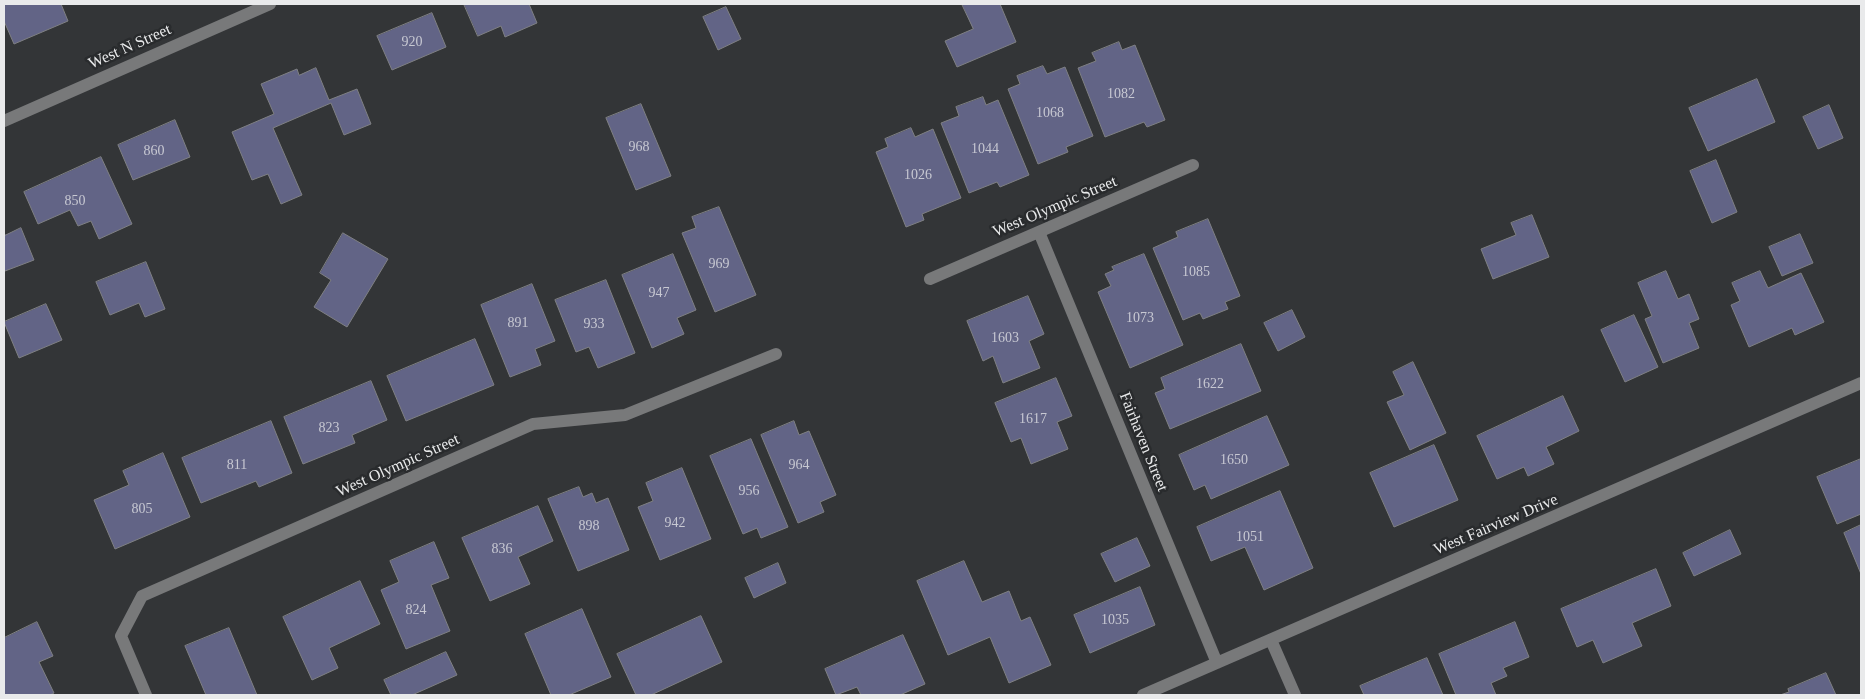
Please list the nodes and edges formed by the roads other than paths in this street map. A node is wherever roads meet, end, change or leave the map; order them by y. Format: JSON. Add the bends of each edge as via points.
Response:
{"nodes":[{"id":1,"x":270,"y":4,"type":"edge"},
{"id":2,"x":4,"y":120,"type":"edge"},
{"id":3,"x":1193,"y":165,"type":"dead end"},
{"id":4,"x":1039,"y":232,"type":"junction"},
{"id":5,"x":930,"y":279,"type":"dead end"},
{"id":6,"x":776,"y":354,"type":"dead end"},
{"id":7,"x":1861,"y":383,"type":"edge"},
{"id":8,"x":1271,"y":640,"type":"junction"},
{"id":9,"x":1217,"y":664,"type":"junction"},
{"id":10,"x":146,"y":695,"type":"edge"},
{"id":11,"x":1143,"y":695,"type":"edge"},
{"id":12,"x":1295,"y":695,"type":"edge"}],
"edges":[{"from":1,"to":2,"type":"street","name":"West N Street"},
{"from":3,"to":4,"type":"street","name":"West Olympic Street"},
{"from":4,"to":5,"type":"street","name":"West Olympic Street"},
{"from":4,"to":9,"type":"street","name":"Fairhaven Street"},
{"from":6,"to":10,"type":"street","name":"West Olympic Street","via":[[625,415],[533,424],[142,596],[121,636]]},
{"from":7,"to":8,"type":"street","name":"West Fairview Drive"},
{"from":8,"to":9,"type":"street","name":"West Fairview Drive"},
{"from":8,"to":12,"type":"street"},
{"from":9,"to":11,"type":"street","name":"West Fairview Drive"}]}
